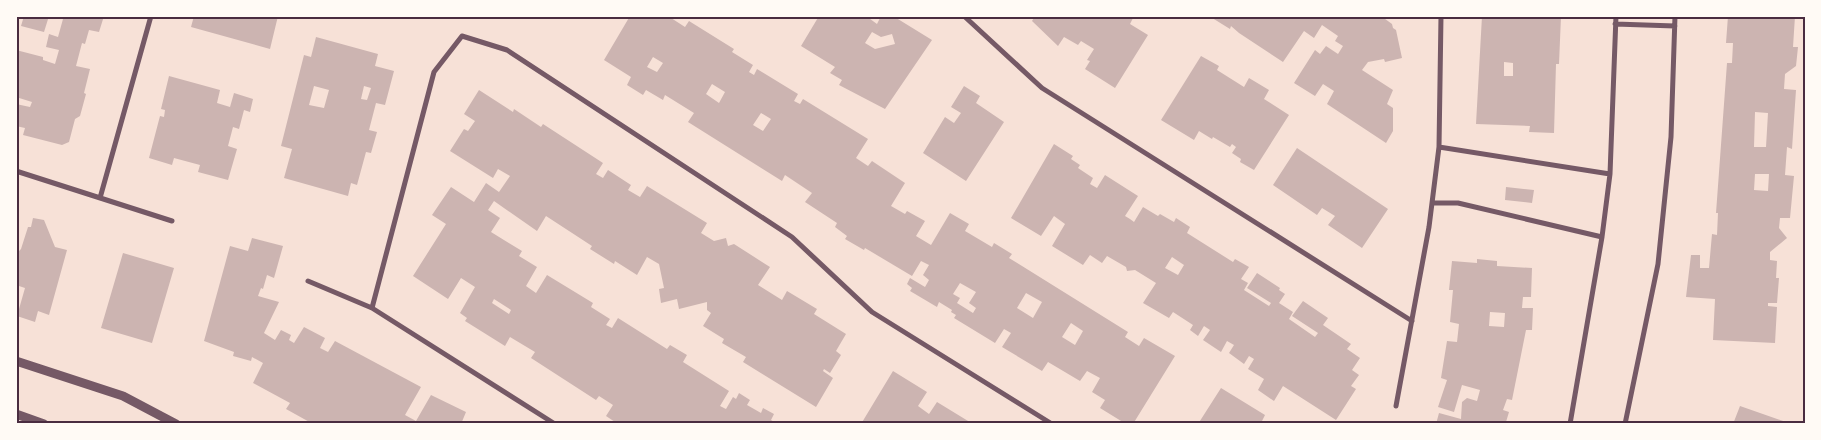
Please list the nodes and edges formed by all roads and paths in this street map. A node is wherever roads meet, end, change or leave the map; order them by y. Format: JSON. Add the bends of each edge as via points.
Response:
{"nodes":[{"id":1,"x":151,"y":16,"type":"edge"},
{"id":2,"x":964,"y":16,"type":"edge"},
{"id":3,"x":1441,"y":16,"type":"edge"},
{"id":4,"x":1616,"y":16,"type":"edge"},
{"id":5,"x":1675,"y":16,"type":"edge"},
{"id":6,"x":1615,"y":24,"type":"junction"},
{"id":7,"x":1675,"y":26,"type":"junction"},
{"id":8,"x":1439,"y":147,"type":"junction"},
{"id":9,"x":16,"y":171,"type":"edge"},
{"id":10,"x":1610,"y":174,"type":"junction"},
{"id":11,"x":100,"y":198,"type":"junction"},
{"id":12,"x":1432,"y":203,"type":"junction"},
{"id":13,"x":172,"y":221,"type":"dead end"},
{"id":14,"x":1602,"y":237,"type":"junction"},
{"id":15,"x":308,"y":281,"type":"dead end"},
{"id":16,"x":372,"y":308,"type":"junction"},
{"id":17,"x":1412,"y":321,"type":"junction"},
{"id":18,"x":16,"y":361,"type":"edge"},
{"id":19,"x":1396,"y":406,"type":"dead end"},
{"id":20,"x":16,"y":414,"type":"edge"},
{"id":21,"x":44,"y":424,"type":"edge"},
{"id":22,"x":176,"y":424,"type":"edge"},
{"id":23,"x":555,"y":424,"type":"edge"},
{"id":24,"x":1052,"y":424,"type":"edge"},
{"id":25,"x":1570,"y":424,"type":"edge"},
{"id":26,"x":1625,"y":424,"type":"edge"}],
"edges":[{"from":1,"to":11,"type":"street"},
{"from":2,"to":17,"type":"street","via":[[1042,88]]},
{"from":3,"to":8,"type":"street"},
{"from":4,"to":6,"type":"street"},
{"from":5,"to":7,"type":"street"},
{"from":6,"to":7,"type":"street"},
{"from":6,"to":10,"type":"street"},
{"from":7,"to":26,"type":"street","via":[[1671,137],[1658,264]]},
{"from":8,"to":10,"type":"street"},
{"from":8,"to":12,"type":"street"},
{"from":9,"to":11,"type":"street"},
{"from":10,"to":14,"type":"street"},
{"from":11,"to":13,"type":"street"},
{"from":12,"to":14,"type":"street","via":[[1458,203]]},
{"from":12,"to":17,"type":"street"},
{"from":14,"to":25,"type":"street"},
{"from":15,"to":16,"type":"street"},
{"from":16,"to":23,"type":"street"},
{"from":16,"to":24,"type":"street","via":[[434,72],[462,36],[507,50],[784,231],[872,312]]},
{"from":17,"to":19,"type":"street"},
{"from":18,"to":22,"type":"street","via":[[123,396]]},
{"from":20,"to":21,"type":"street"}]}
